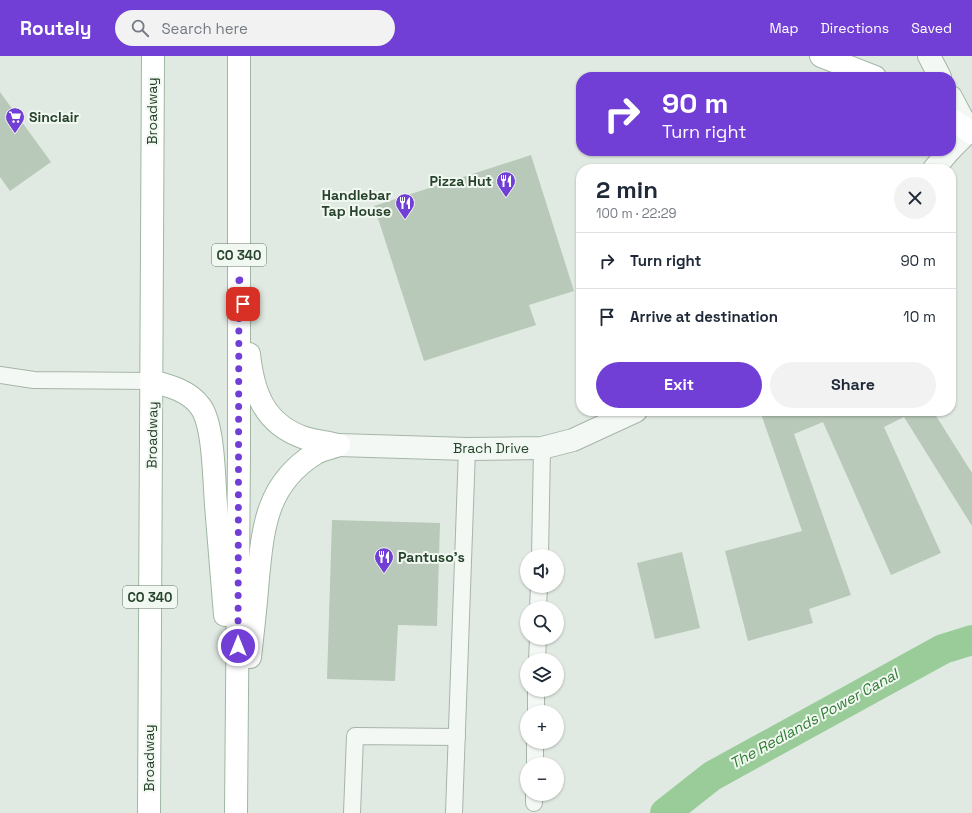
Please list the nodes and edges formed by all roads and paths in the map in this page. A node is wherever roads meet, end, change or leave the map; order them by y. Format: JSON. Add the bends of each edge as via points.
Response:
{"nodes":[{"id":1,"x":153,"y":56,"type":"edge"},
{"id":2,"x":239,"y":56,"type":"edge"},
{"id":3,"x":822,"y":56,"type":"edge"},
{"id":4,"x":929,"y":56,"type":"edge"},
{"id":5,"x":862,"y":72,"type":"edge"},
{"id":6,"x":937,"y":72,"type":"edge"},
{"id":7,"x":956,"y":106,"type":"edge"},
{"id":8,"x":956,"y":122,"type":"edge"},
{"id":9,"x":971,"y":132,"type":"edge"},
{"id":10,"x":956,"y":145,"type":"edge"},
{"id":11,"x":945,"y":156,"type":"edge"},
{"id":12,"x":938,"y":164,"type":"edge"},
{"id":13,"x":239,"y":274,"type":"junction"},
{"id":14,"x":0,"y":375,"type":"edge"},
{"id":15,"x":152,"y":381,"type":"junction"},
{"id":16,"x":625,"y":416,"type":"edge"},
{"id":17,"x":339,"y":445,"type":"junction"},
{"id":18,"x":542,"y":448,"type":"junction"},
{"id":19,"x":467,"y":449,"type":"junction"},
{"id":20,"x":540,"y":549,"type":"edge"},
{"id":21,"x":457,"y":738,"type":"junction"},
{"id":22,"x":237,"y":757,"type":"junction"},
{"id":23,"x":149,"y":813,"type":"edge"},
{"id":24,"x":236,"y":813,"type":"edge"},
{"id":25,"x":352,"y":813,"type":"edge"},
{"id":26,"x":454,"y":813,"type":"edge"}],
"edges":[{"from":1,"to":15,"type":"main road","name":"Broadway","number":"CO 340"},
{"from":2,"to":13,"type":"main road","number":"CO 340"},
{"from":3,"to":5,"type":"main road"},
{"from":4,"to":6,"type":"street"},
{"from":7,"to":9,"type":"street"},
{"from":8,"to":9,"type":"main road"},
{"from":9,"to":10,"type":"street"},
{"from":11,"to":12,"type":"street"},
{"from":13,"to":17,"type":"main road","via":[[250,365],[258,398],[272,418],[288,430],[303,438]]},
{"from":13,"to":22,"type":"main road","number":"CO 340"},
{"from":14,"to":15,"type":"lane","via":[[34,380]]},
{"from":15,"to":22,"type":"main road","via":[[190,395],[201,407],[208,424]]},
{"from":15,"to":23,"type":"main road","name":"Broadway","number":"CO 340"},
{"from":16,"to":18,"type":"street","name":"Brach Drive","via":[[573,440]]},
{"from":17,"to":19,"type":"street","name":"Brach Drive"},
{"from":17,"to":22,"type":"main road","via":[[317,452],[289,476],[268,511],[263,532]]},
{"from":18,"to":19,"type":"street","name":"Brach Drive"},
{"from":18,"to":20,"type":"lane"},
{"from":19,"to":21,"type":"lane"},
{"from":21,"to":25,"type":"lane","via":[[355,736]]},
{"from":21,"to":26,"type":"lane"},
{"from":22,"to":24,"type":"main road","number":"CO 340"}]}
